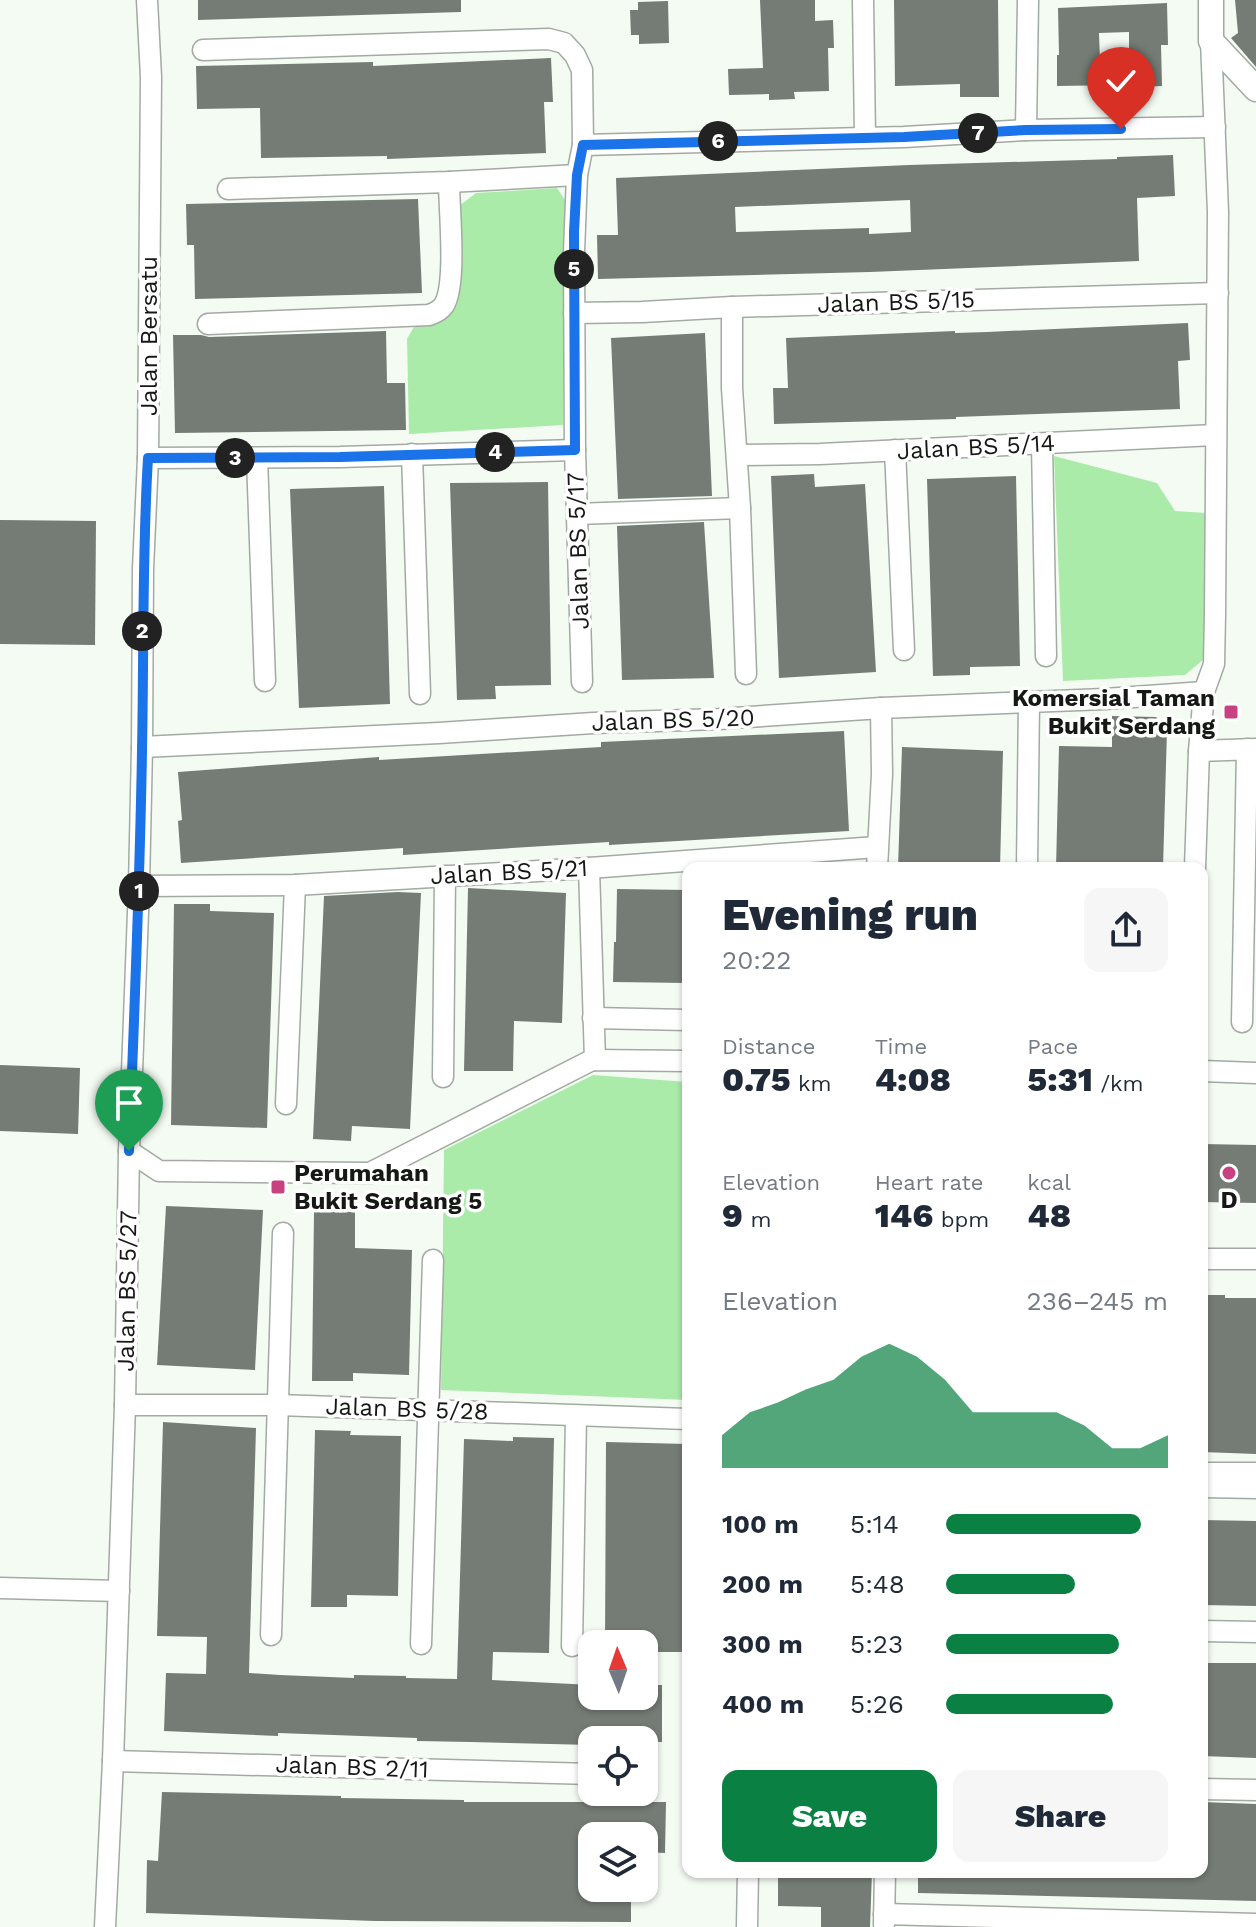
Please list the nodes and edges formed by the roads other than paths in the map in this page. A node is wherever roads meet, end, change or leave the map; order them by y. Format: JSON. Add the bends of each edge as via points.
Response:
{"nodes":[{"id":1,"x":147,"y":0,"type":"edge"},
{"id":2,"x":863,"y":0,"type":"edge"},
{"id":3,"x":1028,"y":0,"type":"edge"},
{"id":4,"x":1211,"y":0,"type":"edge"},
{"id":5,"x":1211,"y":41,"type":"junction"},
{"id":6,"x":203,"y":50,"type":"dead end"},
{"id":7,"x":1256,"y":89,"type":"edge"},
{"id":8,"x":1215,"y":127,"type":"junction"},
{"id":9,"x":1026,"y":130,"type":"junction"},
{"id":10,"x":865,"y":137,"type":"junction"},
{"id":11,"x":583,"y":145,"type":"junction"},
{"id":12,"x":577,"y":175,"type":"junction"},
{"id":13,"x":449,"y":182,"type":"junction"},
{"id":14,"x":228,"y":189,"type":"dead end"},
{"id":15,"x":1218,"y":293,"type":"junction"},
{"id":16,"x":732,"y":307,"type":"junction"},
{"id":17,"x":574,"y":313,"type":"junction"},
{"id":18,"x":208,"y":324,"type":"dead end"},
{"id":19,"x":1215,"y":435,"type":"junction"},
{"id":20,"x":1042,"y":444,"type":"junction"},
{"id":21,"x":575,"y":450,"type":"junction"},
{"id":22,"x":895,"y":450,"type":"junction"},
{"id":23,"x":412,"y":454,"type":"junction"},
{"id":24,"x":737,"y":455,"type":"junction"},
{"id":25,"x":148,"y":458,"type":"junction"},
{"id":26,"x":257,"y":458,"type":"junction"},
{"id":27,"x":740,"y":508,"type":"junction"},
{"id":28,"x":577,"y":514,"type":"junction"},
{"id":29,"x":904,"y":650,"type":"dead end"},
{"id":30,"x":1046,"y":656,"type":"dead end"},
{"id":31,"x":746,"y":674,"type":"dead end"},
{"id":32,"x":265,"y":681,"type":"dead end"},
{"id":33,"x":582,"y":682,"type":"dead end"},
{"id":34,"x":1204,"y":692,"type":"junction"},
{"id":35,"x":420,"y":694,"type":"dead end"},
{"id":36,"x":1029,"y":701,"type":"junction"},
{"id":37,"x":881,"y":708,"type":"junction"},
{"id":38,"x":142,"y":747,"type":"junction"},
{"id":39,"x":1252,"y":749,"type":"edge"},
{"id":40,"x":1199,"y":751,"type":"junction"},
{"id":41,"x":877,"y":858,"type":"edge"},
{"id":42,"x":762,"y":862,"type":"edge"},
{"id":43,"x":1027,"y":862,"type":"edge"},
{"id":44,"x":1195,"y":862,"type":"edge"},
{"id":45,"x":682,"y":865,"type":"edge"},
{"id":46,"x":589,"y":868,"type":"junction"},
{"id":47,"x":445,"y":876,"type":"junction"},
{"id":48,"x":295,"y":885,"type":"junction"},
{"id":49,"x":139,"y":886,"type":"junction"},
{"id":50,"x":593,"y":1018,"type":"junction"},
{"id":51,"x":682,"y":1020,"type":"edge"},
{"id":52,"x":1242,"y":1022,"type":"dead end"},
{"id":53,"x":595,"y":1060,"type":"junction"},
{"id":54,"x":682,"y":1061,"type":"edge"},
{"id":55,"x":1208,"y":1071,"type":"edge"},
{"id":56,"x":1256,"y":1073,"type":"edge"},
{"id":57,"x":443,"y":1077,"type":"dead end"},
{"id":58,"x":286,"y":1104,"type":"dead end"},
{"id":59,"x":129,"y":1151,"type":"junction"},
{"id":60,"x":283,"y":1233,"type":"dead end"},
{"id":61,"x":1208,"y":1259,"type":"edge"},
{"id":62,"x":1256,"y":1259,"type":"edge"},
{"id":63,"x":433,"y":1260,"type":"dead end"},
{"id":64,"x":125,"y":1405,"type":"junction"},
{"id":65,"x":278,"y":1405,"type":"junction"},
{"id":66,"x":428,"y":1409,"type":"junction"},
{"id":67,"x":576,"y":1416,"type":"junction"},
{"id":68,"x":682,"y":1419,"type":"edge"},
{"id":69,"x":1208,"y":1473,"type":"edge"},
{"id":70,"x":1256,"y":1473,"type":"edge"},
{"id":71,"x":1208,"y":1487,"type":"edge"},
{"id":72,"x":1256,"y":1488,"type":"edge"},
{"id":73,"x":0,"y":1588,"type":"edge"},
{"id":74,"x":119,"y":1591,"type":"junction"},
{"id":75,"x":1208,"y":1631,"type":"edge"},
{"id":76,"x":1256,"y":1632,"type":"edge"},
{"id":77,"x":271,"y":1635,"type":"dead end"},
{"id":78,"x":421,"y":1644,"type":"dead end"},
{"id":79,"x":572,"y":1646,"type":"dead end"},
{"id":80,"x":113,"y":1761,"type":"junction"},
{"id":81,"x":578,"y":1774,"type":"edge"},
{"id":82,"x":1208,"y":1789,"type":"edge"},
{"id":83,"x":1256,"y":1790,"type":"edge"},
{"id":84,"x":748,"y":1878,"type":"edge"},
{"id":85,"x":885,"y":1878,"type":"edge"},
{"id":86,"x":884,"y":1920,"type":"edge"},
{"id":87,"x":1256,"y":1924,"type":"edge"},
{"id":88,"x":105,"y":1927,"type":"edge"},
{"id":89,"x":747,"y":1927,"type":"edge"}],
"edges":[{"from":1,"to":25,"type":"street","name":"Jalan Bersatu"},
{"from":2,"to":10,"type":"street"},
{"from":3,"to":9,"type":"street"},
{"from":4,"to":5,"type":"street"},
{"from":5,"to":7,"type":"street"},
{"from":5,"to":8,"type":"street"},
{"from":6,"to":11,"type":"street","name":"Jalan BS 5/17","via":[[549,39],[564,43],[582,70]]},
{"from":8,"to":9,"type":"street"},
{"from":8,"to":15,"type":"street"},
{"from":9,"to":10,"type":"street"},
{"from":10,"to":11,"type":"street"},
{"from":11,"to":12,"type":"street","name":"Jalan BS 5/17"},
{"from":12,"to":13,"type":"street"},
{"from":12,"to":17,"type":"street","name":"Jalan BS 5/17"},
{"from":13,"to":14,"type":"street"},
{"from":13,"to":18,"type":"street","via":[[450,283],[445,304],[436,313]]},
{"from":15,"to":16,"type":"street","name":"Jalan BS 5/15"},
{"from":15,"to":19,"type":"street"},
{"from":16,"to":17,"type":"street","name":"Jalan BS 5/15"},
{"from":16,"to":24,"type":"street"},
{"from":17,"to":21,"type":"street","name":"Jalan BS 5/17"},
{"from":19,"to":20,"type":"street","name":"Jalan BS 5/14"},
{"from":19,"to":34,"type":"street","via":[[1214,664]]},
{"from":20,"to":22,"type":"street","name":"Jalan BS 5/14"},
{"from":20,"to":30,"type":"street"},
{"from":21,"to":23,"type":"street"},
{"from":21,"to":28,"type":"street","name":"Jalan BS 5/17"},
{"from":22,"to":24,"type":"street","name":"Jalan BS 5/14"},
{"from":22,"to":29,"type":"street"},
{"from":23,"to":26,"type":"street"},
{"from":23,"to":35,"type":"street"},
{"from":24,"to":27,"type":"street"},
{"from":25,"to":26,"type":"street"},
{"from":25,"to":38,"type":"street","name":"Jalan Bersatu"},
{"from":26,"to":32,"type":"street"},
{"from":27,"to":28,"type":"street"},
{"from":27,"to":31,"type":"street"},
{"from":28,"to":33,"type":"street","name":"Jalan BS 5/17"},
{"from":34,"to":36,"type":"street","name":"Jalan BS 5/20"},
{"from":34,"to":40,"type":"street"},
{"from":36,"to":37,"type":"street","name":"Jalan BS 5/20"},
{"from":36,"to":43,"type":"street"},
{"from":37,"to":38,"type":"street","name":"Jalan BS 5/20"},
{"from":37,"to":41,"type":"street"},
{"from":38,"to":49,"type":"street","name":"Jalan Bersatu"},
{"from":39,"to":40,"type":"street"},
{"from":39,"to":52,"type":"street"},
{"from":40,"to":44,"type":"street"},
{"from":41,"to":42,"type":"street","name":"Jalan BS 5/21"},
{"from":45,"to":46,"type":"street","name":"Jalan BS 5/21"},
{"from":46,"to":47,"type":"street","name":"Jalan BS 5/21"},
{"from":46,"to":50,"type":"street"},
{"from":47,"to":48,"type":"street","name":"Jalan BS 5/21"},
{"from":47,"to":57,"type":"street"},
{"from":48,"to":49,"type":"street","name":"Jalan BS 5/21"},
{"from":48,"to":58,"type":"street"},
{"from":49,"to":59,"type":"street","name":"Jalan Bersatu"},
{"from":50,"to":51,"type":"street"},
{"from":50,"to":53,"type":"street"},
{"from":53,"to":54,"type":"street"},
{"from":53,"to":59,"type":"street","via":[[370,1173],[159,1171]]},
{"from":55,"to":56,"type":"street"},
{"from":59,"to":64,"type":"street","name":"Jalan BS 5/27"},
{"from":60,"to":65,"type":"street"},
{"from":61,"to":62,"type":"street"},
{"from":63,"to":66,"type":"street"},
{"from":64,"to":65,"type":"street","name":"Jalan BS 5/28"},
{"from":64,"to":74,"type":"street","name":"Jalan BS 5/27"},
{"from":65,"to":66,"type":"street","name":"Jalan BS 5/28"},
{"from":65,"to":77,"type":"street"},
{"from":66,"to":67,"type":"street","name":"Jalan BS 5/28"},
{"from":66,"to":78,"type":"street"},
{"from":67,"to":68,"type":"street","name":"Jalan BS 5/28"},
{"from":67,"to":79,"type":"street"},
{"from":69,"to":70,"type":"street"},
{"from":71,"to":72,"type":"street"},
{"from":73,"to":74,"type":"street"},
{"from":74,"to":80,"type":"street","name":"Jalan BS 5/27"},
{"from":75,"to":76,"type":"street"},
{"from":80,"to":81,"type":"street","name":"Jalan BS 2/11"},
{"from":80,"to":88,"type":"street","name":"Jalan BS 5/27"},
{"from":82,"to":83,"type":"street"},
{"from":84,"to":89,"type":"street"},
{"from":85,"to":86,"type":"street"},
{"from":86,"to":87,"type":"street"}]}
